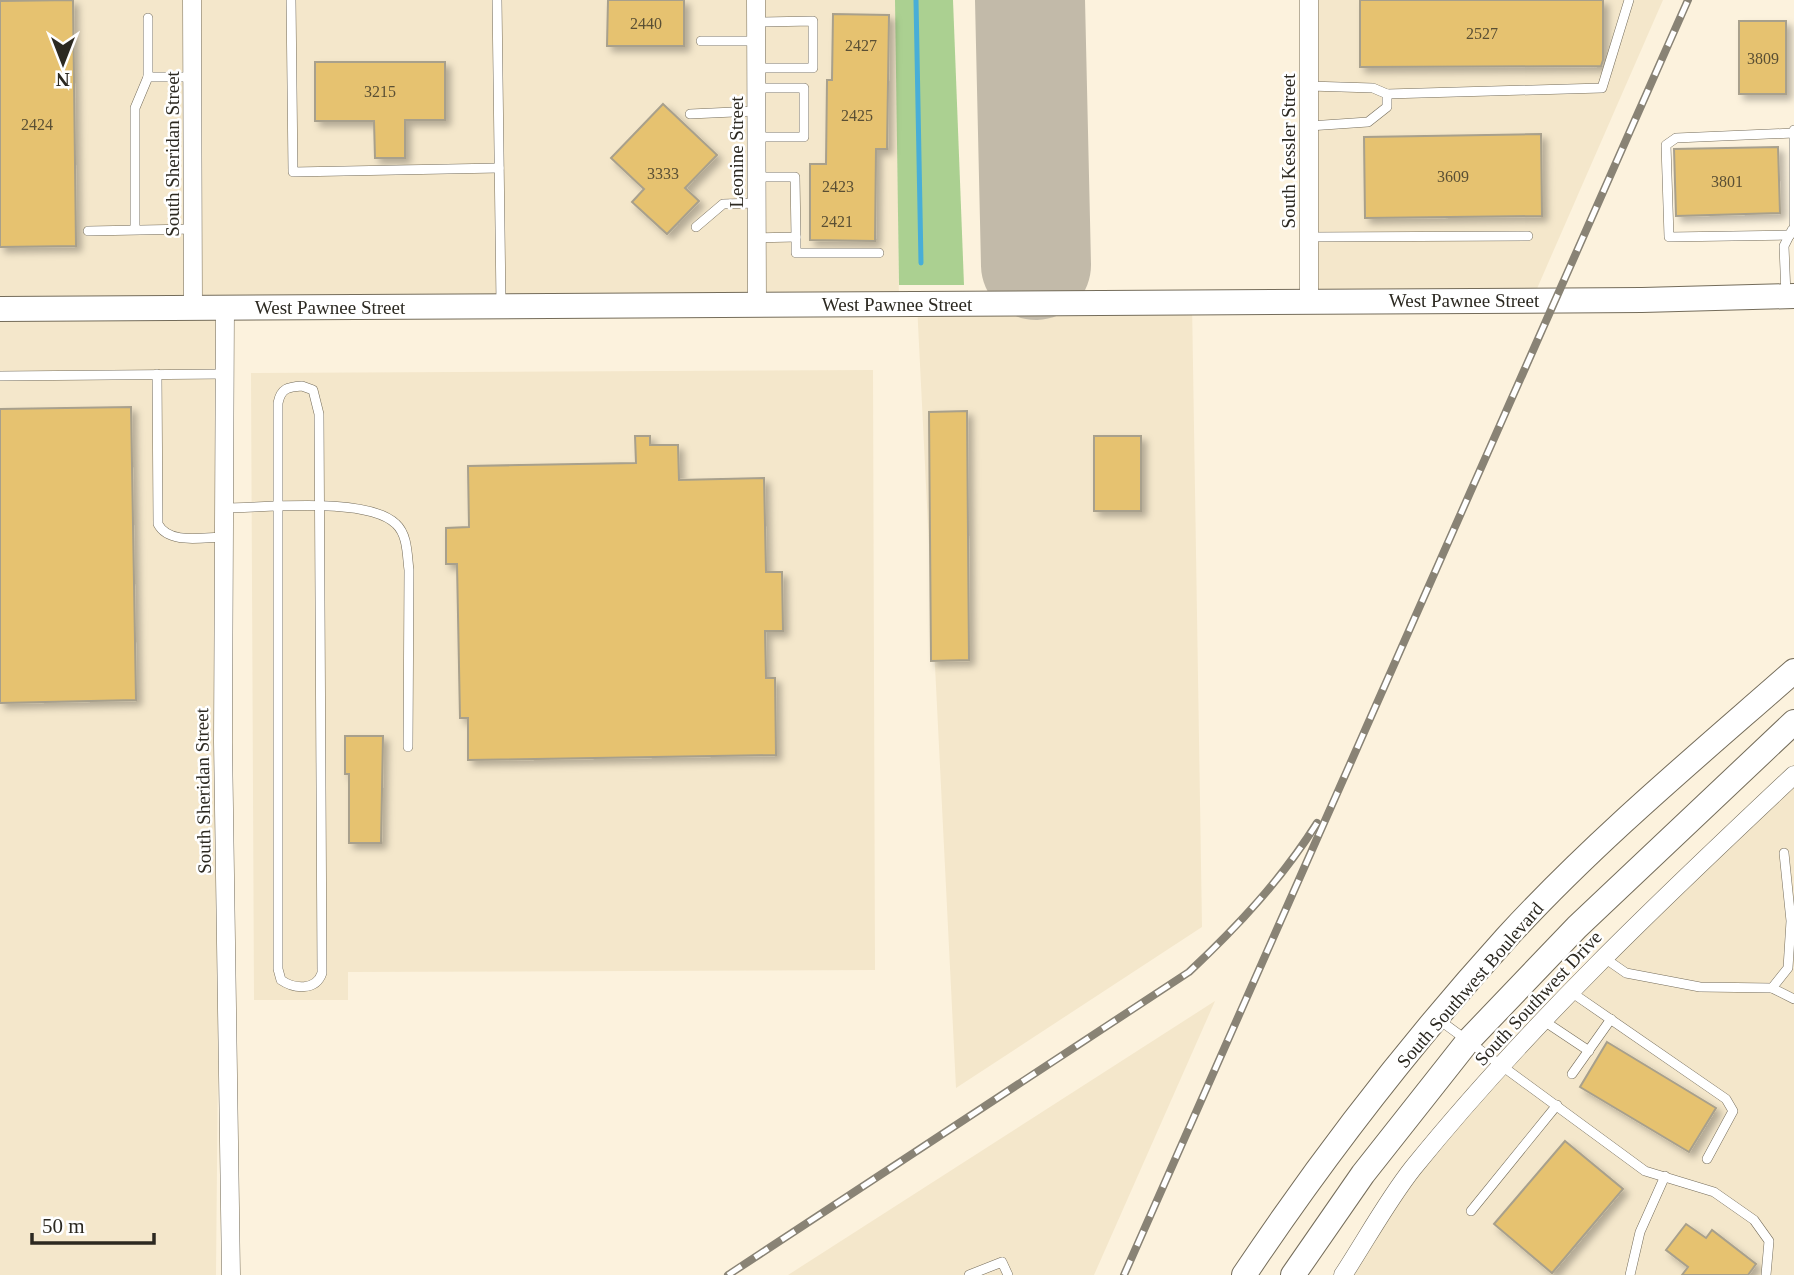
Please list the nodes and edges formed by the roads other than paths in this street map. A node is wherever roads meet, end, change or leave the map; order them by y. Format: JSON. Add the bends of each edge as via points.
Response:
{"nodes":[{"id":1,"x":192,"y":0,"type":"edge"},
{"id":2,"x":291,"y":0,"type":"edge"},
{"id":3,"x":497,"y":0,"type":"edge"},
{"id":4,"x":756,"y":0,"type":"edge"},
{"id":5,"x":1308,"y":0,"type":"edge"},
{"id":6,"x":1629,"y":0,"type":"edge"},
{"id":7,"x":148,"y":18,"type":"dead end"},
{"id":8,"x":756,"y":22,"type":"junction"},
{"id":9,"x":701,"y":41,"type":"dead end"},
{"id":10,"x":756,"y":41,"type":"junction"},
{"id":11,"x":756,"y":68,"type":"junction"},
{"id":12,"x":192,"y":76,"type":"junction"},
{"id":13,"x":148,"y":77,"type":"junction"},
{"id":14,"x":1309,"y":86,"type":"junction"},
{"id":15,"x":756,"y":88,"type":"junction"},
{"id":16,"x":1387,"y":94,"type":"junction"},
{"id":17,"x":756,"y":111,"type":"junction"},
{"id":18,"x":690,"y":114,"type":"dead end"},
{"id":19,"x":1309,"y":126,"type":"junction"},
{"id":20,"x":1794,"y":132,"type":"edge"},
{"id":21,"x":756,"y":137,"type":"junction"},
{"id":22,"x":499,"y":168,"type":"junction"},
{"id":23,"x":757,"y":177,"type":"junction"},
{"id":24,"x":757,"y":203,"type":"junction"},
{"id":25,"x":696,"y":227,"type":"dead end"},
{"id":26,"x":1793,"y":228,"type":"edge"},
{"id":27,"x":135,"y":229,"type":"junction"},
{"id":28,"x":193,"y":229,"type":"junction"},
{"id":29,"x":88,"y":231,"type":"dead end"},
{"id":30,"x":1528,"y":236,"type":"dead end"},
{"id":31,"x":796,"y":237,"type":"junction"},
{"id":32,"x":1309,"y":237,"type":"junction"},
{"id":33,"x":757,"y":238,"type":"junction"},
{"id":34,"x":879,"y":253,"type":"dead end"},
{"id":35,"x":1790,"y":296,"type":"edge"},
{"id":36,"x":1309,"y":301,"type":"junction"},
{"id":37,"x":757,"y":305,"type":"junction"},
{"id":38,"x":501,"y":306,"type":"junction"},
{"id":39,"x":193,"y":307,"type":"junction"},
{"id":40,"x":225,"y":307,"type":"junction"},
{"id":41,"x":0,"y":309,"type":"edge"},
{"id":42,"x":224,"y":373,"type":"junction"},
{"id":43,"x":157,"y":374,"type":"junction"},
{"id":44,"x":0,"y":376,"type":"edge"},
{"id":45,"x":224,"y":508,"type":"junction"},
{"id":46,"x":277,"y":508,"type":"junction"},
{"id":47,"x":318,"y":508,"type":"junction"},
{"id":48,"x":223,"y":537,"type":"junction"},
{"id":49,"x":1794,"y":671,"type":"edge"},
{"id":50,"x":1794,"y":722,"type":"edge"},
{"id":51,"x":408,"y":747,"type":"dead end"},
{"id":52,"x":1794,"y":775,"type":"edge"},
{"id":53,"x":1784,"y":853,"type":"dead end"},
{"id":54,"x":1604,"y":957,"type":"junction"},
{"id":55,"x":1772,"y":988,"type":"junction"},
{"id":56,"x":1572,"y":992,"type":"junction"},
{"id":57,"x":1794,"y":999,"type":"edge"},
{"id":58,"x":1438,"y":1019,"type":"junction"},
{"id":59,"x":1611,"y":1019,"type":"junction"},
{"id":60,"x":1544,"y":1021,"type":"junction"},
{"id":61,"x":1468,"y":1041,"type":"junction"},
{"id":62,"x":1589,"y":1051,"type":"junction"},
{"id":63,"x":1502,"y":1066,"type":"junction"},
{"id":64,"x":1572,"y":1074,"type":"dead end"},
{"id":65,"x":1557,"y":1105,"type":"junction"},
{"id":66,"x":1707,"y":1159,"type":"dead end"},
{"id":67,"x":1665,"y":1176,"type":"junction"},
{"id":68,"x":1471,"y":1212,"type":"dead end"},
{"id":69,"x":231,"y":1275,"type":"edge"},
{"id":70,"x":969,"y":1275,"type":"edge"},
{"id":71,"x":1008,"y":1275,"type":"edge"},
{"id":72,"x":1244,"y":1275,"type":"edge"},
{"id":73,"x":1293,"y":1275,"type":"edge"},
{"id":74,"x":1343,"y":1275,"type":"edge"},
{"id":75,"x":1630,"y":1275,"type":"edge"},
{"id":76,"x":1766,"y":1275,"type":"edge"}],
"edges":[{"from":1,"to":12,"type":"street","name":"South Sheridan Street"},
{"from":2,"to":22,"type":"lane","via":[[293,172]]},
{"from":3,"to":22,"type":"lane"},
{"from":4,"to":8,"type":"street","name":"Leonine Street"},
{"from":5,"to":14,"type":"street","name":"South Kessler Street"},
{"from":6,"to":16,"type":"lane","via":[[1602,88]]},
{"from":7,"to":13,"type":"lane"},
{"from":8,"to":10,"type":"street","name":"Leonine Street"},
{"from":8,"to":11,"type":"lane","via":[[813,21],[813,68]]},
{"from":9,"to":10,"type":"lane"},
{"from":10,"to":11,"type":"street","name":"Leonine Street"},
{"from":11,"to":15,"type":"street","name":"Leonine Street"},
{"from":12,"to":13,"type":"lane"},
{"from":12,"to":28,"type":"street","name":"South Sheridan Street"},
{"from":13,"to":27,"type":"lane","via":[[135,108]]},
{"from":14,"to":16,"type":"lane","via":[[1373,88]]},
{"from":14,"to":19,"type":"street","name":"South Kessler Street"},
{"from":15,"to":17,"type":"street","name":"Leonine Street"},
{"from":15,"to":21,"type":"lane","via":[[804,88],[804,137]]},
{"from":16,"to":19,"type":"lane","via":[[1387,107],[1368,122]]},
{"from":17,"to":18,"type":"lane"},
{"from":17,"to":21,"type":"street","name":"Leonine Street"},
{"from":19,"to":32,"type":"street","name":"South Kessler Street"},
{"from":20,"to":26,"type":"lane"},
{"from":20,"to":26,"type":"lane","via":[[1675,138],[1666,145],[1669,237]]},
{"from":21,"to":23,"type":"street","name":"Leonine Street"},
{"from":22,"to":38,"type":"lane"},
{"from":23,"to":24,"type":"street","name":"Leonine Street"},
{"from":23,"to":31,"type":"lane","via":[[795,177]]},
{"from":24,"to":25,"type":"lane","via":[[723,204]]},
{"from":24,"to":33,"type":"street","name":"Leonine Street"},
{"from":26,"to":35,"type":"lane","via":[[1784,246]]},
{"from":27,"to":28,"type":"lane"},
{"from":27,"to":29,"type":"lane"},
{"from":28,"to":39,"type":"street","name":"South Sheridan Street"},
{"from":30,"to":32,"type":"lane"},
{"from":31,"to":33,"type":"lane"},
{"from":31,"to":34,"type":"lane","via":[[796,253]]},
{"from":32,"to":36,"type":"street","name":"South Kessler Street"},
{"from":33,"to":37,"type":"street","name":"Leonine Street"},
{"from":35,"to":36,"type":"main road","name":"West Pawnee Street"},
{"from":36,"to":37,"type":"main road","name":"West Pawnee Street"},
{"from":37,"to":38,"type":"main road","name":"West Pawnee Street"},
{"from":38,"to":40,"type":"main road","name":"West Pawnee Street"},
{"from":39,"to":40,"type":"main road","name":"West Pawnee Street"},
{"from":39,"to":41,"type":"main road","name":"West Pawnee Street"},
{"from":40,"to":42,"type":"street","name":"South Sheridan Street"},
{"from":42,"to":43,"type":"lane"},
{"from":42,"to":45,"type":"street","name":"South Sheridan Street"},
{"from":43,"to":44,"type":"lane"},
{"from":43,"to":48,"type":"lane","via":[[158,524],[172,536]]},
{"from":45,"to":46,"type":"lane"},
{"from":45,"to":48,"type":"street","name":"South Sheridan Street"},
{"from":46,"to":47,"type":"lane"},
{"from":46,"to":47,"type":"lane","via":[[280,393],[302,386],[313,390],[319,414]]},
{"from":46,"to":47,"type":"lane","via":[[278,969],[289,986],[313,986],[322,973]]},
{"from":47,"to":51,"type":"lane","via":[[375,512],[397,524],[406,544]]},
{"from":48,"to":69,"type":"street","name":"South Sheridan Street"},
{"from":49,"to":58,"type":"main road","name":"South Southwest Boulevard","via":[[1645,802],[1508,937]]},
{"from":50,"to":61,"type":"main road","name":"South Southwest Boulevard","via":[[1577,927]]},
{"from":52,"to":54,"type":"street","name":"South Southwest Drive"},
{"from":53,"to":55,"type":"lane","via":[[1791,921],[1788,968]]},
{"from":54,"to":55,"type":"lane","via":[[1626,974],[1700,987]]},
{"from":54,"to":56,"type":"street","name":"South Southwest Drive"},
{"from":55,"to":57,"type":"lane"},
{"from":56,"to":59,"type":"lane"},
{"from":56,"to":60,"type":"street","name":"South Southwest Drive"},
{"from":58,"to":61,"type":"lane"},
{"from":58,"to":72,"type":"main road","name":"South Southwest Boulevard","via":[[1296,1197]]},
{"from":59,"to":62,"type":"lane"},
{"from":59,"to":66,"type":"lane","via":[[1726,1099],[1733,1111]]},
{"from":60,"to":62,"type":"lane"},
{"from":60,"to":63,"type":"street","name":"South Southwest Drive"},
{"from":61,"to":63,"type":"lane"},
{"from":61,"to":73,"type":"main road","name":"South Southwest Boulevard","via":[[1363,1174]]},
{"from":62,"to":64,"type":"lane"},
{"from":63,"to":65,"type":"lane"},
{"from":63,"to":74,"type":"street","name":"South Southwest Drive","via":[[1412,1170]]},
{"from":65,"to":67,"type":"lane","via":[[1645,1171]]},
{"from":65,"to":68,"type":"lane"},
{"from":67,"to":75,"type":"lane","via":[[1640,1232]]},
{"from":67,"to":76,"type":"lane","via":[[1714,1192],[1754,1220],[1769,1241]]},
{"from":70,"to":71,"type":"lane","via":[[1002,1262]]}]}
